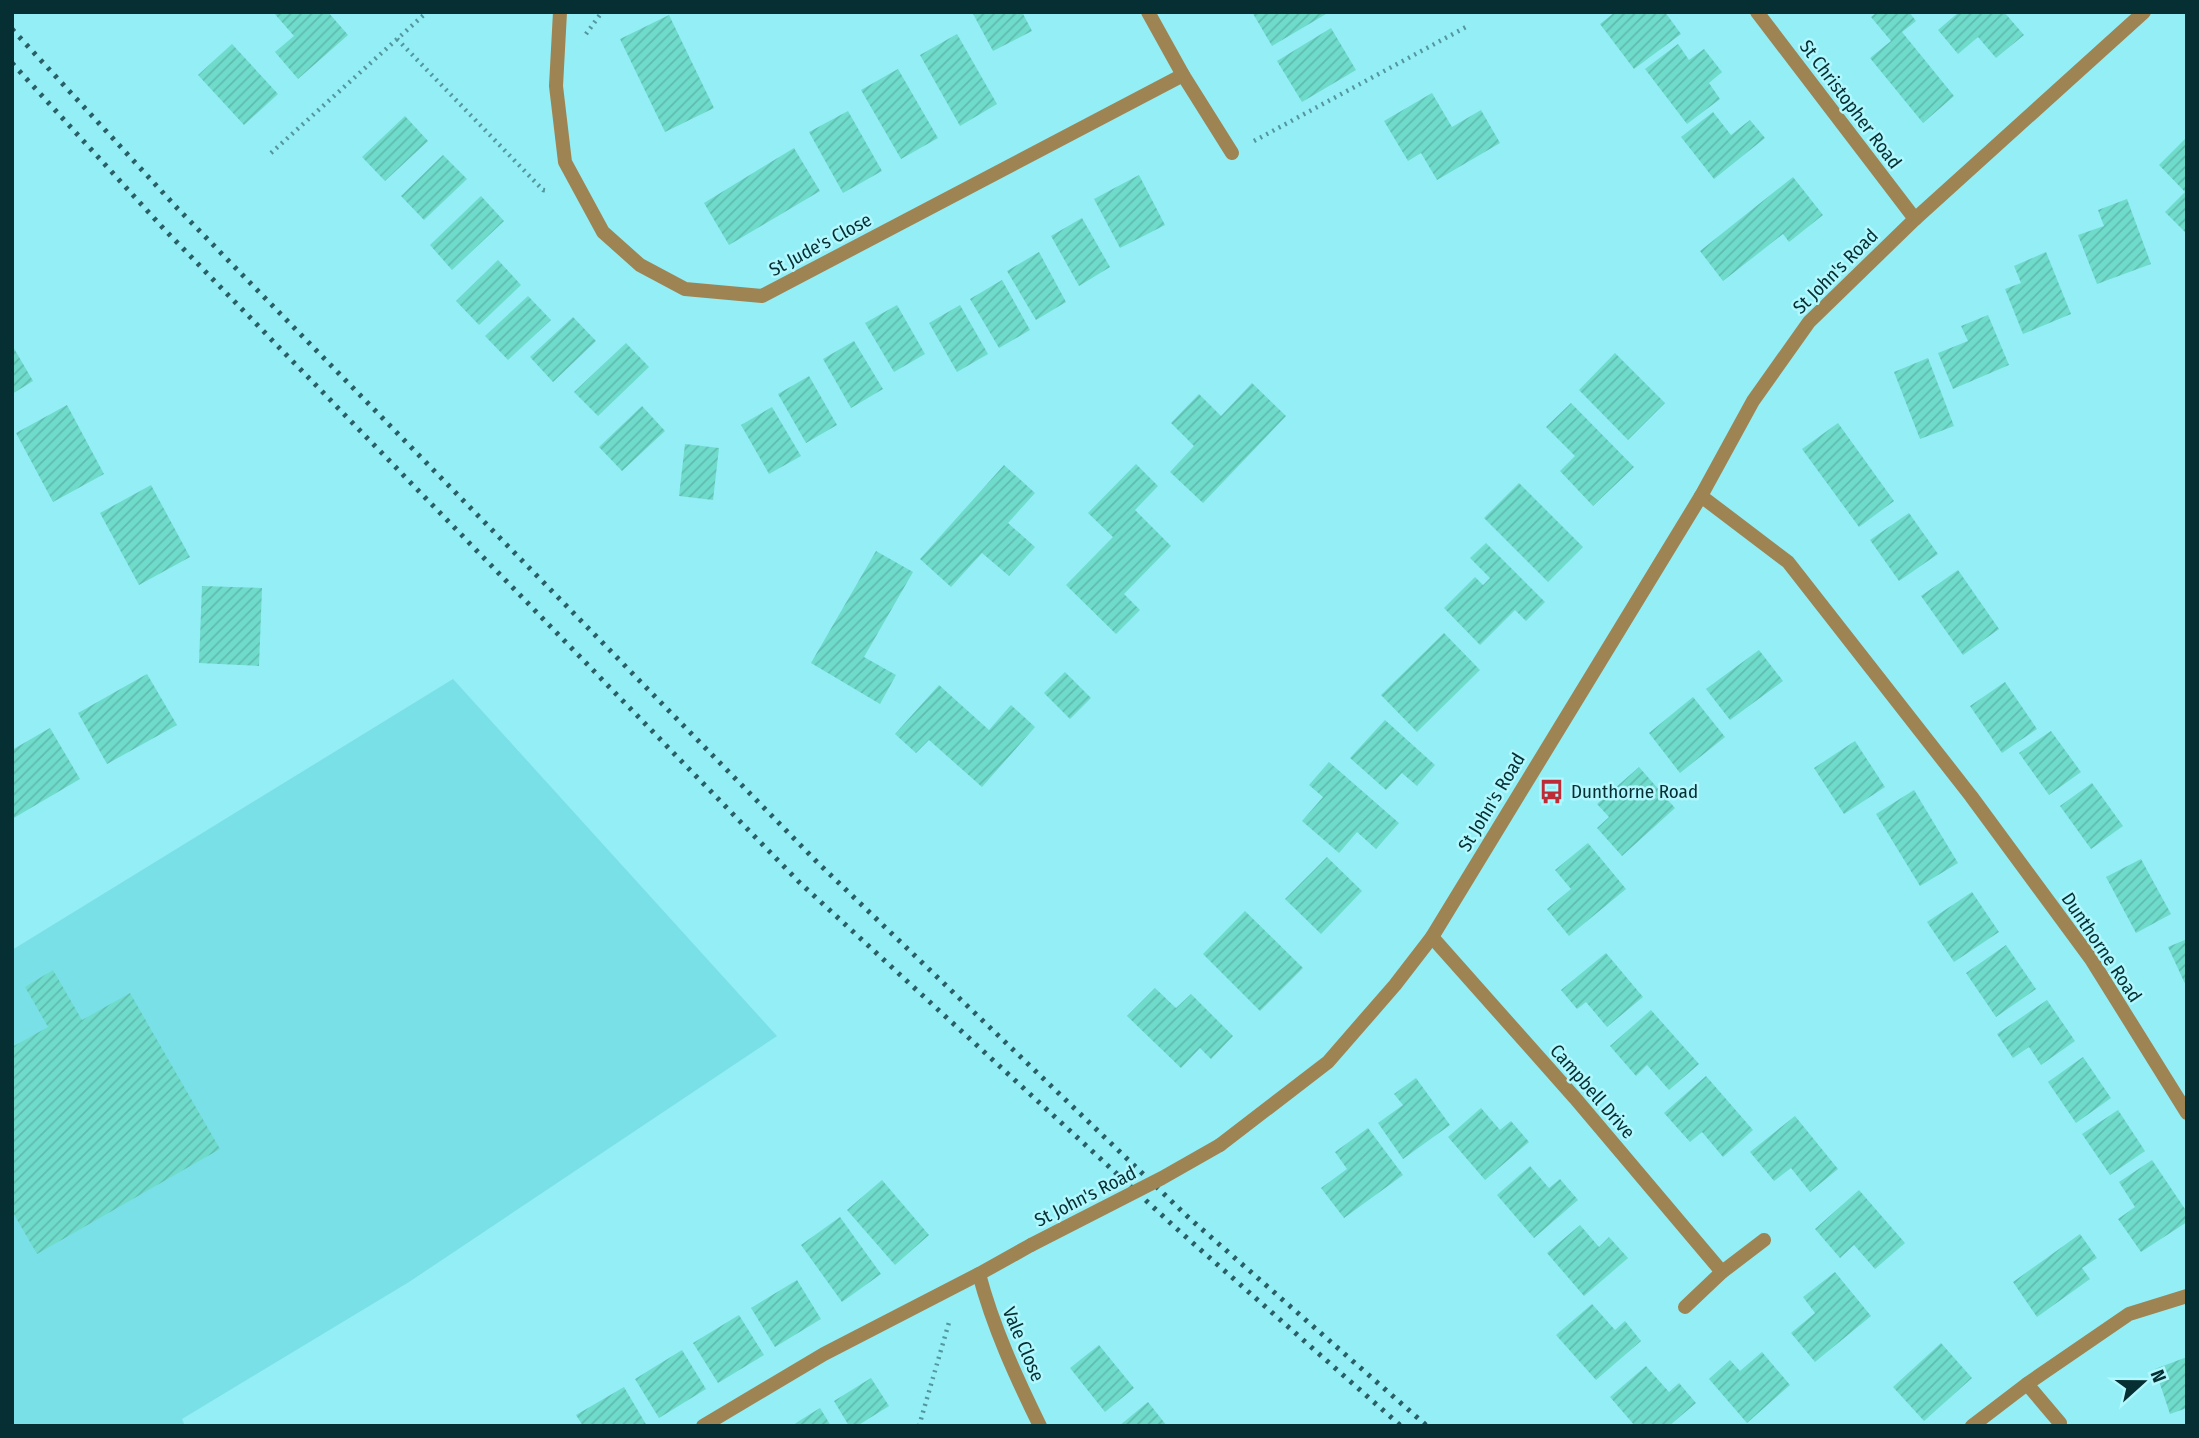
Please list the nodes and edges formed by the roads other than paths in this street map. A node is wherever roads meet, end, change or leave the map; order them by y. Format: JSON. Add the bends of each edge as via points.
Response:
{"nodes":[{"id":1,"x":561,"y":12,"type":"edge"},
{"id":2,"x":1148,"y":12,"type":"edge"},
{"id":3,"x":1757,"y":12,"type":"edge"},
{"id":4,"x":2144,"y":12,"type":"edge"},
{"id":5,"x":1183,"y":75,"type":"junction"},
{"id":6,"x":1233,"y":153,"type":"road end"},
{"id":7,"x":1915,"y":219,"type":"junction"},
{"id":8,"x":1701,"y":496,"type":"junction"},
{"id":9,"x":1432,"y":937,"type":"junction"},
{"id":10,"x":2187,"y":1113,"type":"edge"},
{"id":11,"x":1764,"y":1240,"type":"dead end"},
{"id":12,"x":1722,"y":1272,"type":"junction"},
{"id":13,"x":979,"y":1274,"type":"junction"},
{"id":14,"x":2187,"y":1296,"type":"edge"},
{"id":15,"x":1685,"y":1307,"type":"dead end"},
{"id":16,"x":2027,"y":1384,"type":"junction"},
{"id":17,"x":2060,"y":1423,"type":"dead end"},
{"id":18,"x":704,"y":1426,"type":"edge"},
{"id":19,"x":1040,"y":1426,"type":"edge"},
{"id":20,"x":1972,"y":1426,"type":"edge"}],
"edges":[{"from":1,"to":5,"type":"street","name":"St Jude's Close","via":[[556,86],[565,162],[603,232],[640,265],[685,289],[762,296]]},
{"from":2,"to":5,"type":"street"},
{"from":3,"to":7,"type":"street","name":"St Christopher Road"},
{"from":4,"to":7,"type":"street","name":"St John's Road"},
{"from":5,"to":6,"type":"street"},
{"from":7,"to":8,"type":"street","name":"St John's Road","via":[[1809,322],[1753,401]]},
{"from":8,"to":9,"type":"street","name":"St John's Road"},
{"from":8,"to":10,"type":"street","name":"Dunthorne Road","via":[[1788,562],[1971,796],[2091,960]]},
{"from":9,"to":12,"type":"street","name":"Campbell Drive"},
{"from":9,"to":13,"type":"street","name":"St John's Road","bridge":true,"via":[[1328,1062],[1220,1145]]},
{"from":11,"to":12,"type":"street"},
{"from":12,"to":15,"type":"street"},
{"from":13,"to":18,"type":"street","name":"St John's Road","via":[[824,1354]]},
{"from":13,"to":19,"type":"street","name":"Vale Close","via":[[986,1303]]},
{"from":14,"to":16,"type":"street","via":[[2129,1314]]},
{"from":16,"to":17,"type":"street"},
{"from":16,"to":20,"type":"street"}]}
